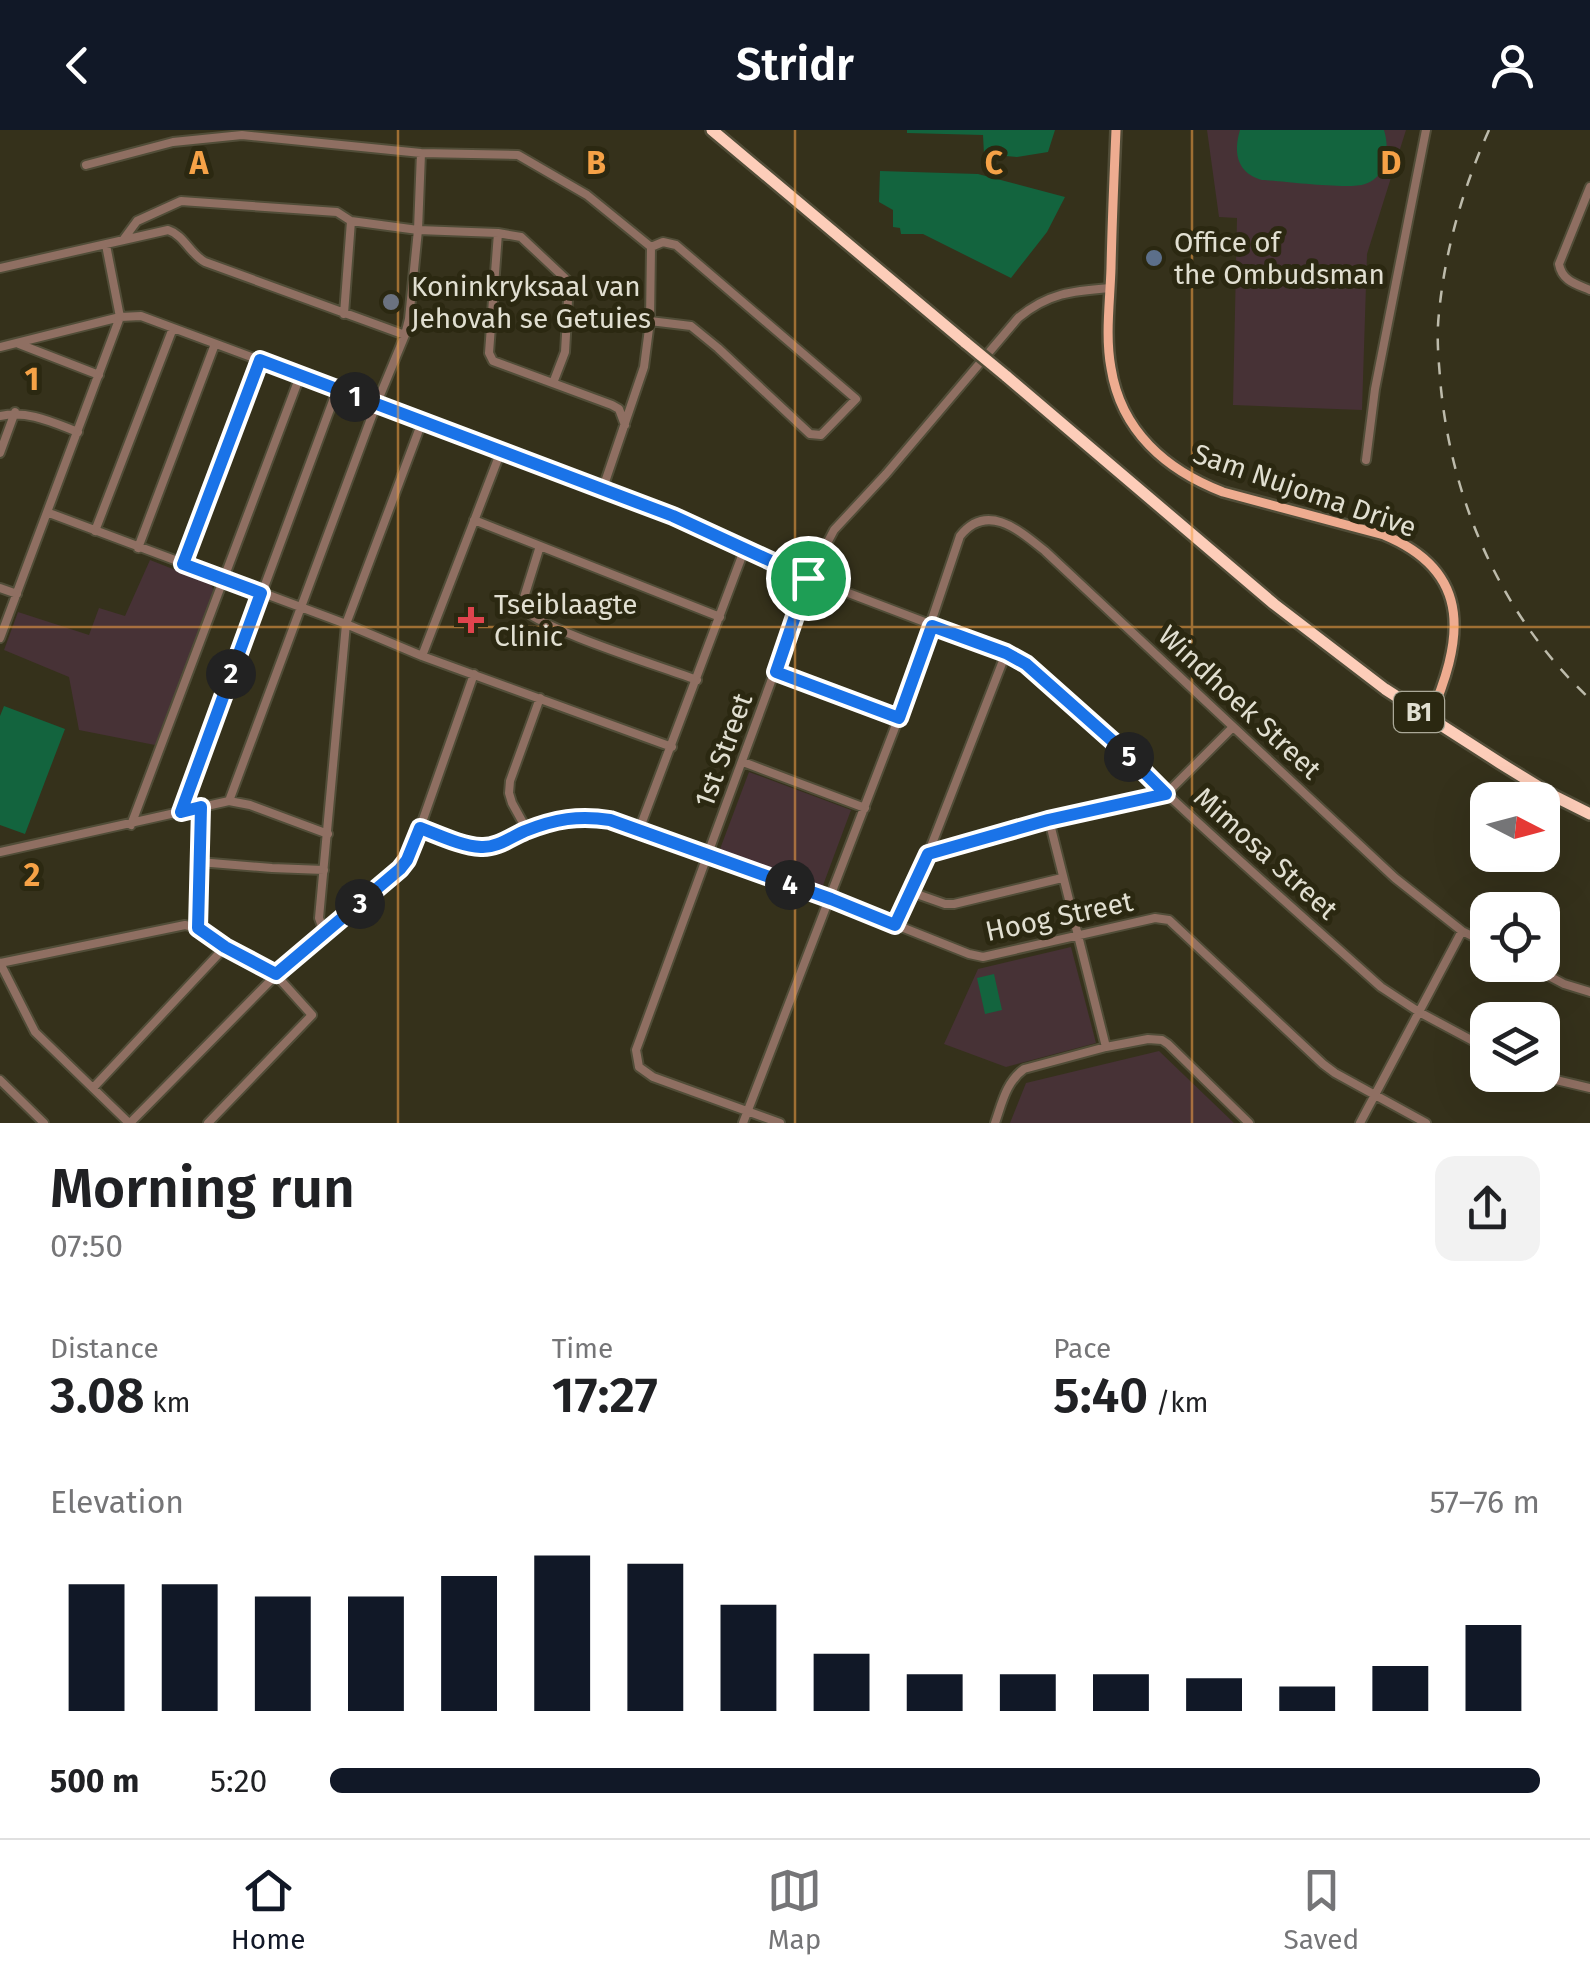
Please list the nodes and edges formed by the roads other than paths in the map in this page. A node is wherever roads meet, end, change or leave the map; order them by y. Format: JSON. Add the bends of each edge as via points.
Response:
{"nodes":[{"id":1,"x":338,"y":130,"type":"edge"},
{"id":2,"x":712,"y":130,"type":"edge"},
{"id":3,"x":1116,"y":130,"type":"edge"},
{"id":4,"x":1426,"y":130,"type":"edge"},
{"id":5,"x":337,"y":144,"type":"junction"},
{"id":6,"x":421,"y":153,"type":"junction"},
{"id":7,"x":86,"y":165,"type":"dead end"},
{"id":8,"x":1590,"y":187,"type":"edge"},
{"id":9,"x":351,"y":221,"type":"junction"},
{"id":10,"x":418,"y":230,"type":"junction"},
{"id":11,"x":498,"y":233,"type":"junction"},
{"id":12,"x":123,"y":240,"type":"junction"},
{"id":13,"x":106,"y":246,"type":"junction"},
{"id":14,"x":651,"y":247,"type":"junction"},
{"id":15,"x":0,"y":268,"type":"edge"},
{"id":16,"x":1110,"y":288,"type":"junction"},
{"id":17,"x":1590,"y":290,"type":"edge"},
{"id":18,"x":344,"y":314,"type":"junction"},
{"id":19,"x":120,"y":317,"type":"junction"},
{"id":20,"x":650,"y":320,"type":"junction"},
{"id":21,"x":173,"y":328,"type":"junction"},
{"id":22,"x":405,"y":335,"type":"junction"},
{"id":23,"x":16,"y":343,"type":"junction"},
{"id":24,"x":215,"y":344,"type":"junction"},
{"id":25,"x":0,"y":347,"type":"edge"},
{"id":26,"x":260,"y":360,"type":"junction"},
{"id":27,"x":99,"y":375,"type":"junction"},
{"id":28,"x":300,"y":376,"type":"junction"},
{"id":29,"x":553,"y":383,"type":"junction"},
{"id":30,"x":337,"y":390,"type":"junction"},
{"id":31,"x":376,"y":405,"type":"junction"},
{"id":32,"x":15,"y":412,"type":"junction"},
{"id":33,"x":0,"y":416,"type":"edge"},
{"id":34,"x":422,"y":422,"type":"junction"},
{"id":35,"x":626,"y":425,"type":"junction"},
{"id":36,"x":78,"y":432,"type":"junction"},
{"id":37,"x":501,"y":451,"type":"junction"},
{"id":38,"x":0,"y":452,"type":"edge"},
{"id":39,"x":1366,"y":460,"type":"dead end"},
{"id":40,"x":604,"y":488,"type":"junction"},
{"id":41,"x":48,"y":513,"type":"junction"},
{"id":42,"x":474,"y":520,"type":"junction"},
{"id":43,"x":95,"y":531,"type":"junction"},
{"id":44,"x":540,"y":546,"type":"junction"},
{"id":45,"x":138,"y":548,"type":"junction"},
{"id":46,"x":746,"y":548,"type":"junction"},
{"id":47,"x":183,"y":564,"type":"junction"},
{"id":48,"x":808,"y":578,"type":"junction"},
{"id":49,"x":222,"y":579,"type":"junction"},
{"id":50,"x":0,"y":588,"type":"edge"},
{"id":51,"x":261,"y":593,"type":"junction"},
{"id":52,"x":16,"y":594,"type":"junction"},
{"id":53,"x":300,"y":607,"type":"junction"},
{"id":54,"x":720,"y":618,"type":"junction"},
{"id":55,"x":346,"y":624,"type":"junction"},
{"id":56,"x":932,"y":626,"type":"junction"},
{"id":57,"x":0,"y":638,"type":"edge"},
{"id":58,"x":1006,"y":653,"type":"junction"},
{"id":59,"x":422,"y":656,"type":"junction"},
{"id":60,"x":776,"y":672,"type":"junction"},
{"id":61,"x":474,"y":674,"type":"junction"},
{"id":62,"x":697,"y":680,"type":"junction"},
{"id":63,"x":540,"y":698,"type":"junction"},
{"id":64,"x":1430,"y":716,"type":"junction"},
{"id":65,"x":899,"y":718,"type":"junction"},
{"id":66,"x":1233,"y":726,"type":"junction"},
{"id":67,"x":672,"y":746,"type":"junction"},
{"id":68,"x":743,"y":762,"type":"junction"},
{"id":69,"x":1166,"y":794,"type":"junction"},
{"id":70,"x":230,"y":801,"type":"junction"},
{"id":71,"x":201,"y":807,"type":"junction"},
{"id":72,"x":865,"y":808,"type":"junction"},
{"id":73,"x":1590,"y":811,"type":"edge"},
{"id":74,"x":181,"y":812,"type":"junction"},
{"id":75,"x":1048,"y":820,"type":"junction"},
{"id":76,"x":131,"y":825,"type":"junction"},
{"id":77,"x":420,"y":828,"type":"junction"},
{"id":78,"x":527,"y":830,"type":"junction"},
{"id":79,"x":639,"y":830,"type":"junction"},
{"id":80,"x":328,"y":834,"type":"junction"},
{"id":81,"x":0,"y":852,"type":"edge"},
{"id":82,"x":708,"y":854,"type":"junction"},
{"id":83,"x":928,"y":854,"type":"junction"},
{"id":84,"x":200,"y":862,"type":"junction"},
{"id":85,"x":324,"y":870,"type":"junction"},
{"id":86,"x":1062,"y":878,"type":"junction"},
{"id":87,"x":911,"y":892,"type":"junction"},
{"id":88,"x":831,"y":899,"type":"junction"},
{"id":89,"x":895,"y":925,"type":"junction"},
{"id":90,"x":198,"y":928,"type":"junction"},
{"id":91,"x":1462,"y":931,"type":"junction"},
{"id":92,"x":325,"y":934,"type":"junction"},
{"id":93,"x":1470,"y":935,"type":"edge"},
{"id":94,"x":1078,"y":937,"type":"junction"},
{"id":95,"x":225,"y":947,"type":"junction"},
{"id":96,"x":0,"y":963,"type":"edge"},
{"id":97,"x":276,"y":974,"type":"junction"},
{"id":98,"x":1560,"y":982,"type":"edge"},
{"id":99,"x":1590,"y":992,"type":"edge"},
{"id":100,"x":1419,"y":1012,"type":"junction"},
{"id":101,"x":1470,"y":1039,"type":"edge"},
{"id":102,"x":1106,"y":1047,"type":"junction"},
{"id":103,"x":0,"y":1080,"type":"edge"},
{"id":104,"x":1560,"y":1081,"type":"edge"},
{"id":105,"x":93,"y":1088,"type":"junction"},
{"id":106,"x":1590,"y":1088,"type":"edge"},
{"id":107,"x":1376,"y":1094,"type":"junction"},
{"id":108,"x":747,"y":1112,"type":"junction"},
{"id":109,"x":44,"y":1123,"type":"edge"},
{"id":110,"x":130,"y":1123,"type":"edge"},
{"id":111,"x":208,"y":1123,"type":"edge"},
{"id":112,"x":743,"y":1123,"type":"edge"},
{"id":113,"x":780,"y":1123,"type":"edge"},
{"id":114,"x":996,"y":1123,"type":"edge"},
{"id":115,"x":1249,"y":1123,"type":"edge"},
{"id":116,"x":1360,"y":1123,"type":"edge"},
{"id":117,"x":1426,"y":1123,"type":"edge"}],
"edges":[{"from":1,"to":5,"type":"street"},
{"from":2,"to":64,"type":"highway","number":"B1","bridge":true,"via":[[1274,604]]},
{"from":3,"to":16,"type":"main road","name":"Sam Nujoma Drive"},
{"from":4,"to":39,"type":"street"},
{"from":5,"to":6,"type":"street"},
{"from":5,"to":7,"type":"street","via":[[242,135],[173,142]]},
{"from":6,"to":10,"type":"street"},
{"from":6,"to":14,"type":"street","via":[[518,155],[587,195]]},
{"from":8,"to":17,"type":"street","via":[[1560,264],[1566,278]]},
{"from":9,"to":10,"type":"street"},
{"from":9,"to":12,"type":"street","via":[[337,212],[181,201],[137,220]]},
{"from":9,"to":18,"type":"street"},
{"from":10,"to":11,"type":"street"},
{"from":10,"to":22,"type":"street"},
{"from":11,"to":29,"type":"street","via":[[489,353],[493,361]]},
{"from":11,"to":29,"type":"street","via":[[521,237],[570,282],[566,352]]},
{"from":12,"to":13,"type":"street"},
{"from":12,"to":18,"type":"street","via":[[172,231],[205,262]]},
{"from":13,"to":15,"type":"street"},
{"from":13,"to":19,"type":"street"},
{"from":14,"to":20,"type":"street"},
{"from":14,"to":20,"type":"street","via":[[676,244],[856,398],[821,436],[810,434],[691,326]]},
{"from":16,"to":48,"type":"street","name":"1st Street","via":[[1054,296],[1018,318],[834,530]]},
{"from":16,"to":64,"type":"main road","name":"Sam Nujoma Drive","via":[[1114,384],[1132,424],[1163,460],[1224,492],[1398,540],[1440,576],[1451,599],[1454,646]]},
{"from":18,"to":22,"type":"street"},
{"from":19,"to":21,"type":"street","name":"Mimosa Street","via":[[136,314]]},
{"from":19,"to":23,"type":"street"},
{"from":19,"to":27,"type":"street"},
{"from":20,"to":35,"type":"street"},
{"from":21,"to":24,"type":"street","name":"Mimosa Street"},
{"from":21,"to":43,"type":"street"},
{"from":22,"to":31,"type":"street"},
{"from":23,"to":25,"type":"street"},
{"from":23,"to":27,"type":"street"},
{"from":24,"to":26,"type":"street","name":"Mimosa Street"},
{"from":24,"to":45,"type":"street"},
{"from":26,"to":28,"type":"street","name":"Mimosa Street"},
{"from":26,"to":47,"type":"street"},
{"from":27,"to":36,"type":"street"},
{"from":28,"to":30,"type":"street","name":"Mimosa Street"},
{"from":28,"to":49,"type":"street"},
{"from":29,"to":35,"type":"street","via":[[612,405]]},
{"from":30,"to":31,"type":"street","name":"Mimosa Street"},
{"from":30,"to":51,"type":"street"},
{"from":31,"to":34,"type":"street","name":"Mimosa Street"},
{"from":31,"to":53,"type":"street"},
{"from":32,"to":33,"type":"street"},
{"from":32,"to":36,"type":"street"},
{"from":32,"to":38,"type":"street"},
{"from":34,"to":37,"type":"street","name":"Mimosa Street"},
{"from":34,"to":55,"type":"street"},
{"from":35,"to":40,"type":"street"},
{"from":36,"to":41,"type":"street"},
{"from":37,"to":40,"type":"street","name":"Mimosa Street"},
{"from":37,"to":42,"type":"street"},
{"from":40,"to":46,"type":"street","name":"Mimosa Street"},
{"from":41,"to":43,"type":"street"},
{"from":41,"to":52,"type":"street"},
{"from":42,"to":44,"type":"street"},
{"from":42,"to":59,"type":"street"},
{"from":43,"to":45,"type":"street"},
{"from":44,"to":54,"type":"street"},
{"from":44,"to":62,"type":"street","via":[[521,606],[529,616]]},
{"from":45,"to":47,"type":"street"},
{"from":46,"to":48,"type":"street","name":"Mimosa Street"},
{"from":46,"to":54,"type":"street"},
{"from":47,"to":49,"type":"street"},
{"from":48,"to":56,"type":"street","name":"Mimosa Street"},
{"from":48,"to":60,"type":"street","name":"1st Street"},
{"from":49,"to":51,"type":"street"},
{"from":49,"to":76,"type":"street"},
{"from":50,"to":52,"type":"street"},
{"from":51,"to":53,"type":"street"},
{"from":51,"to":74,"type":"street"},
{"from":52,"to":57,"type":"street"},
{"from":53,"to":55,"type":"street"},
{"from":53,"to":70,"type":"street"},
{"from":54,"to":62,"type":"street"},
{"from":55,"to":59,"type":"street"},
{"from":55,"to":80,"type":"street"},
{"from":56,"to":58,"type":"street","name":"Mimosa Street"},
{"from":56,"to":65,"type":"street"},
{"from":56,"to":66,"type":"street","name":"Windhoek Street","via":[[960,536],[977,520],[1002,522],[1026,536]]},
{"from":58,"to":69,"type":"street","name":"Mimosa Street","via":[[1050,684]]},
{"from":58,"to":83,"type":"street"},
{"from":59,"to":61,"type":"street"},
{"from":60,"to":65,"type":"street"},
{"from":60,"to":68,"type":"street","name":"1st Street"},
{"from":61,"to":63,"type":"street"},
{"from":61,"to":77,"type":"street"},
{"from":62,"to":67,"type":"street"},
{"from":63,"to":67,"type":"street"},
{"from":63,"to":78,"type":"street","via":[[508,793]]},
{"from":64,"to":73,"type":"highway","number":"B1","via":[[1539,787]]},
{"from":65,"to":72,"type":"street"},
{"from":66,"to":69,"type":"street"},
{"from":66,"to":91,"type":"street","name":"Windhoek Street","via":[[1395,878]]},
{"from":67,"to":79,"type":"street"},
{"from":68,"to":72,"type":"street"},
{"from":68,"to":82,"type":"street","name":"1st Street"},
{"from":69,"to":75,"type":"street"},
{"from":69,"to":100,"type":"street","name":"Mimosa Street","via":[[1380,987]]},
{"from":70,"to":71,"type":"street"},
{"from":70,"to":80,"type":"street"},
{"from":71,"to":74,"type":"street"},
{"from":71,"to":84,"type":"street"},
{"from":72,"to":88,"type":"street"},
{"from":74,"to":76,"type":"street"},
{"from":75,"to":83,"type":"street"},
{"from":75,"to":86,"type":"street"},
{"from":76,"to":81,"type":"street"},
{"from":77,"to":78,"type":"street","name":"Hoog Street","via":[[482,847]]},
{"from":77,"to":92,"type":"street","via":[[400,869]]},
{"from":78,"to":79,"type":"street","name":"Hoog Street","via":[[584,816]]},
{"from":79,"to":82,"type":"street","name":"Hoog Street"},
{"from":80,"to":85,"type":"street"},
{"from":82,"to":88,"type":"street","name":"Hoog Street"},
{"from":82,"to":108,"type":"street","name":"1st Street","via":[[636,1050],[640,1067],[653,1076]]},
{"from":83,"to":87,"type":"street"},
{"from":84,"to":85,"type":"street"},
{"from":84,"to":90,"type":"street"},
{"from":85,"to":92,"type":"street","via":[[319,918]]},
{"from":86,"to":87,"type":"street","via":[[954,904]]},
{"from":86,"to":94,"type":"street"},
{"from":87,"to":89,"type":"street"},
{"from":88,"to":89,"type":"street","name":"Hoog Street"},
{"from":88,"to":108,"type":"street"},
{"from":89,"to":94,"type":"street","name":"Hoog Street","via":[[983,958]]},
{"from":90,"to":95,"type":"street"},
{"from":90,"to":96,"type":"street","via":[[175,925]]},
{"from":91,"to":93,"type":"street","name":"Windhoek Street"},
{"from":91,"to":100,"type":"street"},
{"from":92,"to":97,"type":"street"},
{"from":94,"to":102,"type":"street"},
{"from":94,"to":107,"type":"street","name":"Hoog Street","via":[[1169,920],[1324,1064]]},
{"from":95,"to":97,"type":"street"},
{"from":95,"to":105,"type":"street"},
{"from":96,"to":105,"type":"street","via":[[35,1032]]},
{"from":97,"to":110,"type":"street"},
{"from":97,"to":111,"type":"street","via":[[312,1015]]},
{"from":98,"to":99,"type":"street"},
{"from":100,"to":101,"type":"street","name":"Mimosa Street"},
{"from":100,"to":107,"type":"street"},
{"from":102,"to":114,"type":"street","via":[[1018,1073]]},
{"from":102,"to":115,"type":"street","via":[[1162,1040]]},
{"from":103,"to":109,"type":"street"},
{"from":104,"to":106,"type":"street"},
{"from":105,"to":110,"type":"street"},
{"from":107,"to":116,"type":"street"},
{"from":107,"to":117,"type":"street","name":"Hoog Street"},
{"from":108,"to":112,"type":"street"},
{"from":108,"to":113,"type":"street"}]}
